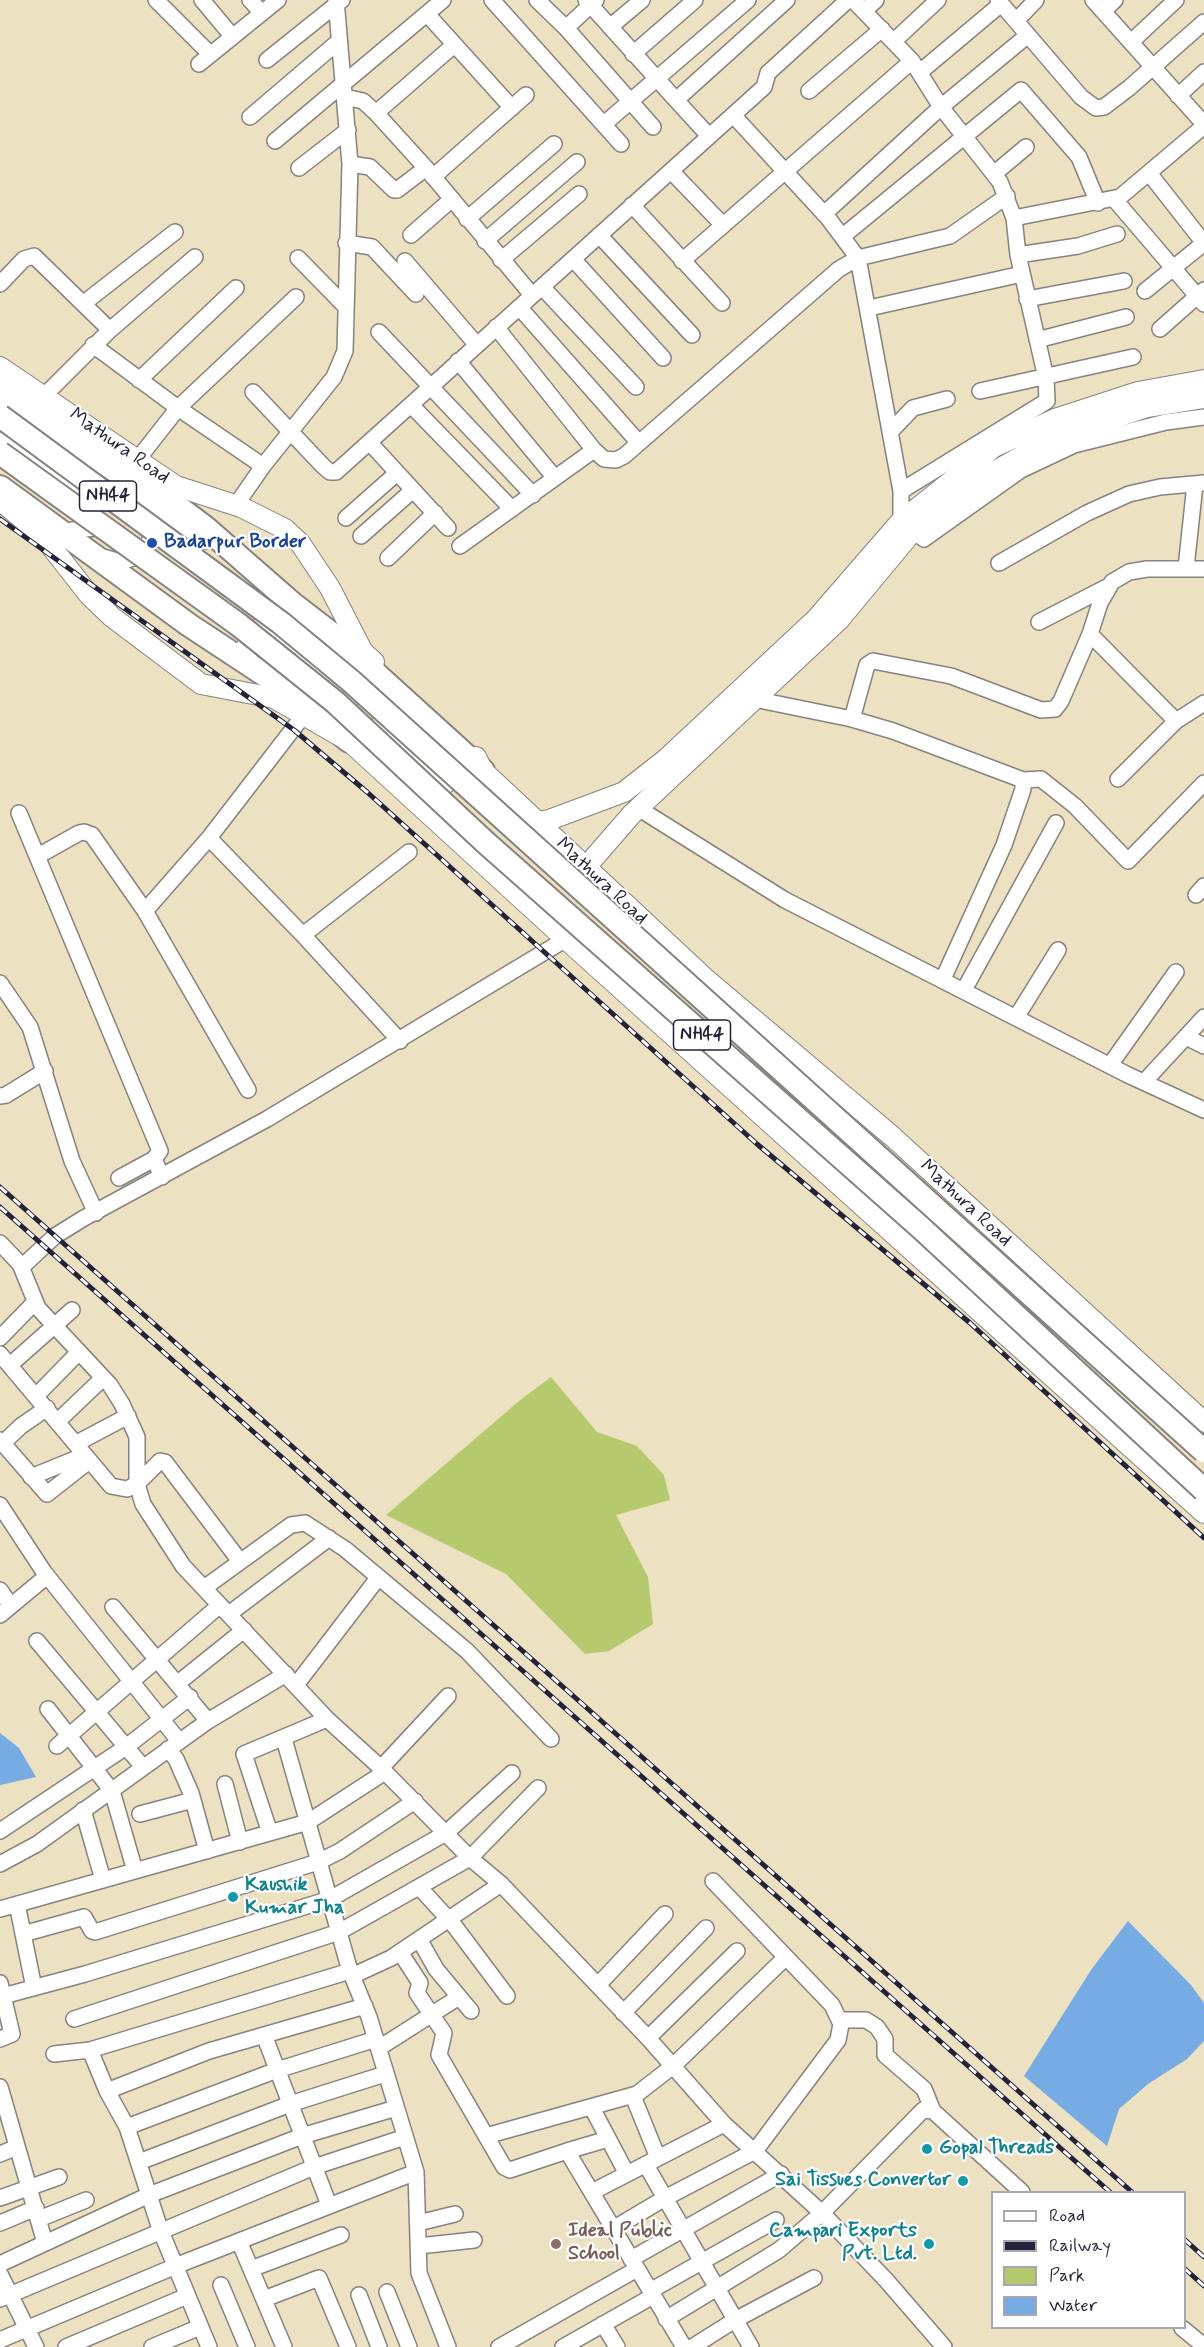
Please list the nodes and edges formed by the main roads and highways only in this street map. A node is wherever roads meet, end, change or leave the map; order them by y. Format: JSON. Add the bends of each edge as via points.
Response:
{"nodes":[{"id":1,"x":0,"y":367,"type":"edge"},
{"id":2,"x":0,"y":380,"type":"edge"},
{"id":3,"x":1204,"y":380,"type":"edge"},
{"id":4,"x":1204,"y":398,"type":"edge"},
{"id":5,"x":0,"y":416,"type":"edge"},
{"id":6,"x":0,"y":453,"type":"edge"},
{"id":7,"x":0,"y":487,"type":"edge"},
{"id":8,"x":0,"y":501,"type":"edge"},
{"id":9,"x":907,"y":526,"type":"junction"},
{"id":10,"x":247,"y":662,"type":"junction"},
{"id":11,"x":349,"y":741,"type":"junction"},
{"id":12,"x":477,"y":766,"type":"junction"},
{"id":13,"x":446,"y":783,"type":"junction"},
{"id":14,"x":431,"y":815,"type":"junction"},
{"id":15,"x":537,"y":822,"type":"junction"},
{"id":16,"x":586,"y":867,"type":"junction"},
{"id":17,"x":618,"y":897,"type":"junction"},
{"id":18,"x":573,"y":945,"type":"junction"},
{"id":19,"x":1204,"y":1422,"type":"edge"},
{"id":20,"x":1204,"y":1451,"type":"edge"},
{"id":21,"x":1204,"y":1490,"type":"edge"},
{"id":22,"x":1204,"y":1513,"type":"edge"}],
"edges":[{"from":1,"to":12,"type":"main road","name":"Mathura Road","via":[[176,486],[236,505],[285,529],[300,543],[330,588],[363,652],[475,753]]},
{"from":2,"to":12,"type":"highway","via":[[206,528],[332,634]]},
{"from":3,"to":9,"type":"main road","via":[[1138,392],[1020,433],[967,466]]},
{"from":4,"to":9,"type":"main road","via":[[1147,407],[1058,436]]},
{"from":5,"to":20,"type":"highway","name":"Mathura Road","number":"NH44","bridge":true,"via":[[281,623],[351,681]]},
{"from":6,"to":21,"type":"highway","number":"NH44","bridge":true,"via":[[239,625],[335,702],[503,858],[920,1227]]},
{"from":7,"to":10,"type":"highway","via":[[189,625]]},
{"from":8,"to":11,"type":"main road","via":[[43,536],[89,595],[112,617],[201,684],[274,698]]},
{"from":9,"to":15,"type":"main road","via":[[816,619],[666,759],[624,792]]},
{"from":9,"to":16,"type":"main road","via":[[839,620],[638,808]]},
{"from":10,"to":11,"type":"highway"},
{"from":10,"to":13,"type":"main road","via":[[246,648],[254,632],[266,624],[280,630],[329,683]]},
{"from":11,"to":14,"type":"main road"},
{"from":12,"to":13,"type":"main road"},
{"from":12,"to":15,"type":"main road","name":"Mathura Road"},
{"from":13,"to":14,"type":"main road"},
{"from":14,"to":18,"type":"main road"},
{"from":15,"to":16,"type":"main road","name":"Mathura Road"},
{"from":16,"to":17,"type":"main road","name":"Mathura Road"},
{"from":17,"to":18,"type":"main road","via":[[621,915],[607,941],[594,949]]},
{"from":17,"to":19,"type":"main road","name":"Mathura Road","via":[[708,981],[893,1137]]},
{"from":18,"to":22,"type":"main road"}]}
